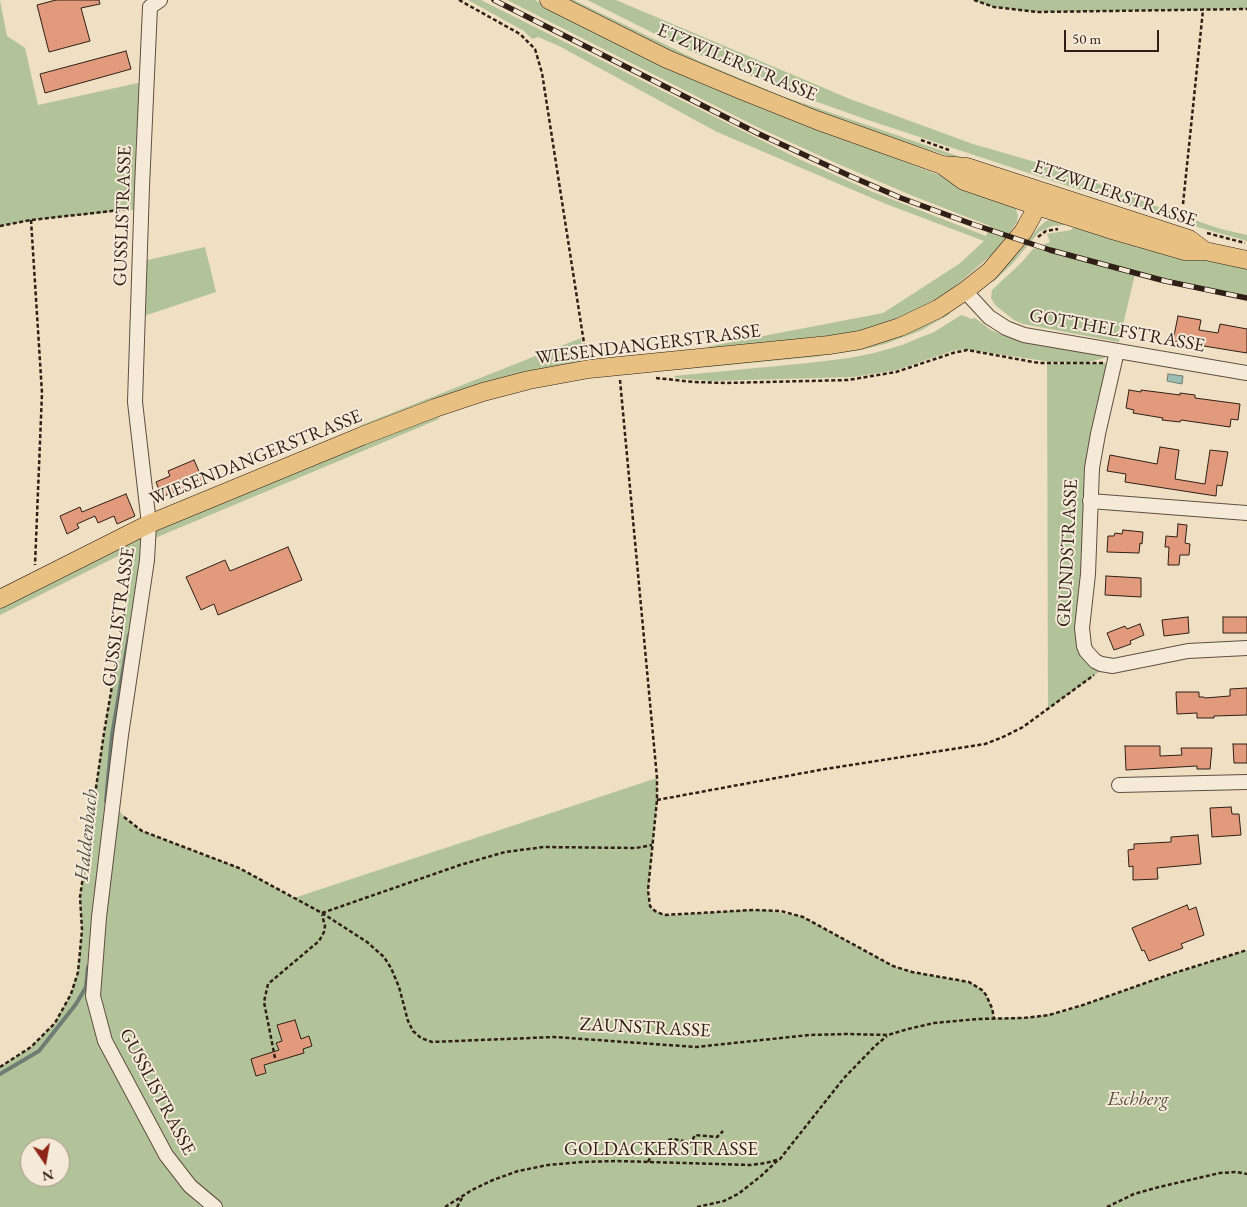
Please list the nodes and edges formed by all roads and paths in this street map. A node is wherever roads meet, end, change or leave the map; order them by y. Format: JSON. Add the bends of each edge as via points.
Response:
{"nodes":[{"id":1,"x":160,"y":0,"type":"edge"},
{"id":2,"x":459,"y":0,"type":"edge"},
{"id":3,"x":549,"y":0,"type":"edge"},
{"id":4,"x":974,"y":0,"type":"edge"},
{"id":5,"x":1247,"y":9,"type":"edge"},
{"id":6,"x":1203,"y":10,"type":"junction"},
{"id":7,"x":921,"y":140,"type":"dead end"},
{"id":8,"x":957,"y":152,"type":"dead end"},
{"id":9,"x":1039,"y":199,"type":"junction"},
{"id":10,"x":1182,"y":204,"type":"dead end"},
{"id":11,"x":126,"y":210,"type":"dead end"},
{"id":12,"x":32,"y":220,"type":"junction"},
{"id":13,"x":0,"y":226,"type":"edge"},
{"id":14,"x":1063,"y":228,"type":"dead end"},
{"id":15,"x":1034,"y":241,"type":"dead end"},
{"id":16,"x":1247,"y":260,"type":"edge"},
{"id":17,"x":965,"y":291,"type":"junction"},
{"id":18,"x":1117,"y":351,"type":"junction"},
{"id":19,"x":1086,"y":364,"type":"dead end"},
{"id":20,"x":589,"y":369,"type":"junction"},
{"id":21,"x":1247,"y":373,"type":"edge"},
{"id":22,"x":653,"y":377,"type":"dead end"},
{"id":23,"x":612,"y":380,"type":"dead end"},
{"id":24,"x":1090,"y":501,"type":"junction"},
{"id":25,"x":1247,"y":513,"type":"edge"},
{"id":26,"x":149,"y":524,"type":"junction"},
{"id":27,"x":34,"y":581,"type":"junction"},
{"id":28,"x":0,"y":599,"type":"edge"},
{"id":29,"x":127,"y":600,"type":"dead end"},
{"id":30,"x":1247,"y":648,"type":"edge"},
{"id":31,"x":1107,"y":666,"type":"junction"},
{"id":32,"x":1247,"y":782,"type":"edge"},
{"id":33,"x":1119,"y":785,"type":"dead end"},
{"id":34,"x":657,"y":800,"type":"junction"},
{"id":35,"x":113,"y":805,"type":"junction"},
{"id":36,"x":653,"y":845,"type":"junction"},
{"id":37,"x":322,"y":914,"type":"junction"},
{"id":38,"x":1247,"y":950,"type":"edge"},
{"id":39,"x":994,"y":1018,"type":"junction"},
{"id":40,"x":888,"y":1036,"type":"junction"},
{"id":41,"x":275,"y":1058,"type":"dead end"},
{"id":42,"x":0,"y":1067,"type":"edge"},
{"id":43,"x":723,"y":1132,"type":"dead end"},
{"id":44,"x":780,"y":1159,"type":"junction"},
{"id":45,"x":648,"y":1162,"type":"junction"},
{"id":46,"x":1247,"y":1174,"type":"edge"},
{"id":47,"x":462,"y":1196,"type":"junction"},
{"id":48,"x":215,"y":1207,"type":"edge"},
{"id":49,"x":445,"y":1207,"type":"edge"},
{"id":50,"x":457,"y":1207,"type":"edge"},
{"id":51,"x":697,"y":1207,"type":"edge"},
{"id":52,"x":1107,"y":1207,"type":"edge"}],
"edges":[{"from":1,"to":26,"type":"street","name":"GUSSLISTRASSE","via":[[150,7],[135,402]]},
{"from":2,"to":20,"type":"path","via":[[520,34],[535,49],[542,73]]},
{"from":3,"to":9,"type":"main road","name":"ETZWILERSTRASSE","via":[[741,90],[942,165],[968,167]]},
{"from":4,"to":6,"type":"path","via":[[994,7],[1038,12]]},
{"from":5,"to":6,"type":"path"},
{"from":6,"to":10,"type":"path"},
{"from":7,"to":8,"type":"path"},
{"from":9,"to":16,"type":"main road","name":"ETZWILERSTRASSE","via":[[1189,239],[1205,250]]},
{"from":9,"to":17,"type":"main road","name":"WIESENDANGERSTRASSE","via":[[1027,226],[1013,245],[990,271]]},
{"from":11,"to":12,"type":"path"},
{"from":12,"to":13,"type":"path"},
{"from":12,"to":27,"type":"path","via":[[42,392]]},
{"from":14,"to":15,"type":"path","via":[[1046,231]]},
{"from":17,"to":18,"type":"street","name":"GOTTHELFSTRASSE","via":[[989,317],[1018,333]]},
{"from":17,"to":20,"type":"main road","name":"WIESENDANGERSTRASSE","via":[[914,322],[847,342]]},
{"from":18,"to":21,"type":"street","name":"GOTTHELFSTRASSE"},
{"from":18,"to":24,"type":"street","name":"GRUNDSTRASSE","via":[[1096,445]]},
{"from":19,"to":22,"type":"path","via":[[1039,363],[967,350],[896,372],[856,379],[725,383]]},
{"from":20,"to":26,"type":"main road","name":"WIESENDANGERSTRASSE","via":[[529,380],[450,402]]},
{"from":23,"to":34,"type":"path","via":[[620,379]]},
{"from":24,"to":25,"type":"street"},
{"from":24,"to":31,"type":"street","name":"GRUNDSTRASSE","via":[[1082,635],[1090,657]]},
{"from":26,"to":27,"type":"main road","name":"WIESENDANGERSTRASSE"},
{"from":26,"to":35,"type":"street","name":"GUSSLISTRASSE","via":[[147,560],[120,735]]},
{"from":27,"to":28,"type":"main road","name":"WIESENDANGERSTRASSE"},
{"from":29,"to":42,"type":"path","via":[[80,897],[82,930],[78,972],[71,994],[54,1022],[31,1047]]},
{"from":30,"to":31,"type":"street","via":[[1188,651]]},
{"from":31,"to":34,"type":"path","via":[[1023,727],[985,744]]},
{"from":32,"to":33,"type":"street"},
{"from":34,"to":36,"type":"path"},
{"from":35,"to":37,"type":"path","name":"ZAUNSTRASSE","via":[[142,831],[239,868]]},
{"from":35,"to":48,"type":"street","name":"GUSSLISTRASSE","via":[[93,996],[105,1041],[166,1155],[190,1186]]},
{"from":36,"to":37,"type":"path","via":[[636,848],[544,847],[505,852]]},
{"from":36,"to":39,"type":"path","via":[[648,895],[655,912],[677,915],[767,910],[803,917],[893,966],[969,982],[986,995]]},
{"from":37,"to":40,"type":"path","name":"ZAUNSTRASSE","via":[[358,935],[384,957],[397,980],[410,1026],[416,1035],[432,1042],[554,1037],[696,1047],[809,1035]]},
{"from":37,"to":41,"type":"path","via":[[325,926],[319,941],[268,984],[264,1002]]},
{"from":38,"to":39,"type":"path","name":"ZAUNSTRASSE","via":[[1049,1015]]},
{"from":39,"to":40,"type":"path","name":"ZAUNSTRASSE","via":[[920,1026]]},
{"from":40,"to":44,"type":"path","name":"GOLDACKERSTRASSE","via":[[844,1078]]},
{"from":43,"to":45,"type":"path","via":[[717,1137],[695,1135],[689,1142],[668,1140],[666,1148],[652,1154]]},
{"from":44,"to":45,"type":"path","name":"GOLDACKERSTRASSE","via":[[752,1165]]},
{"from":44,"to":51,"type":"path","via":[[738,1194]]},
{"from":45,"to":47,"type":"path","name":"GOLDACKERSTRASSE","via":[[582,1162],[533,1168],[493,1180]]},
{"from":46,"to":52,"type":"path","via":[[1220,1173],[1159,1187]]},
{"from":47,"to":49,"type":"path","name":"GOLDACKERSTRASSE"},
{"from":47,"to":50,"type":"path"}]}
